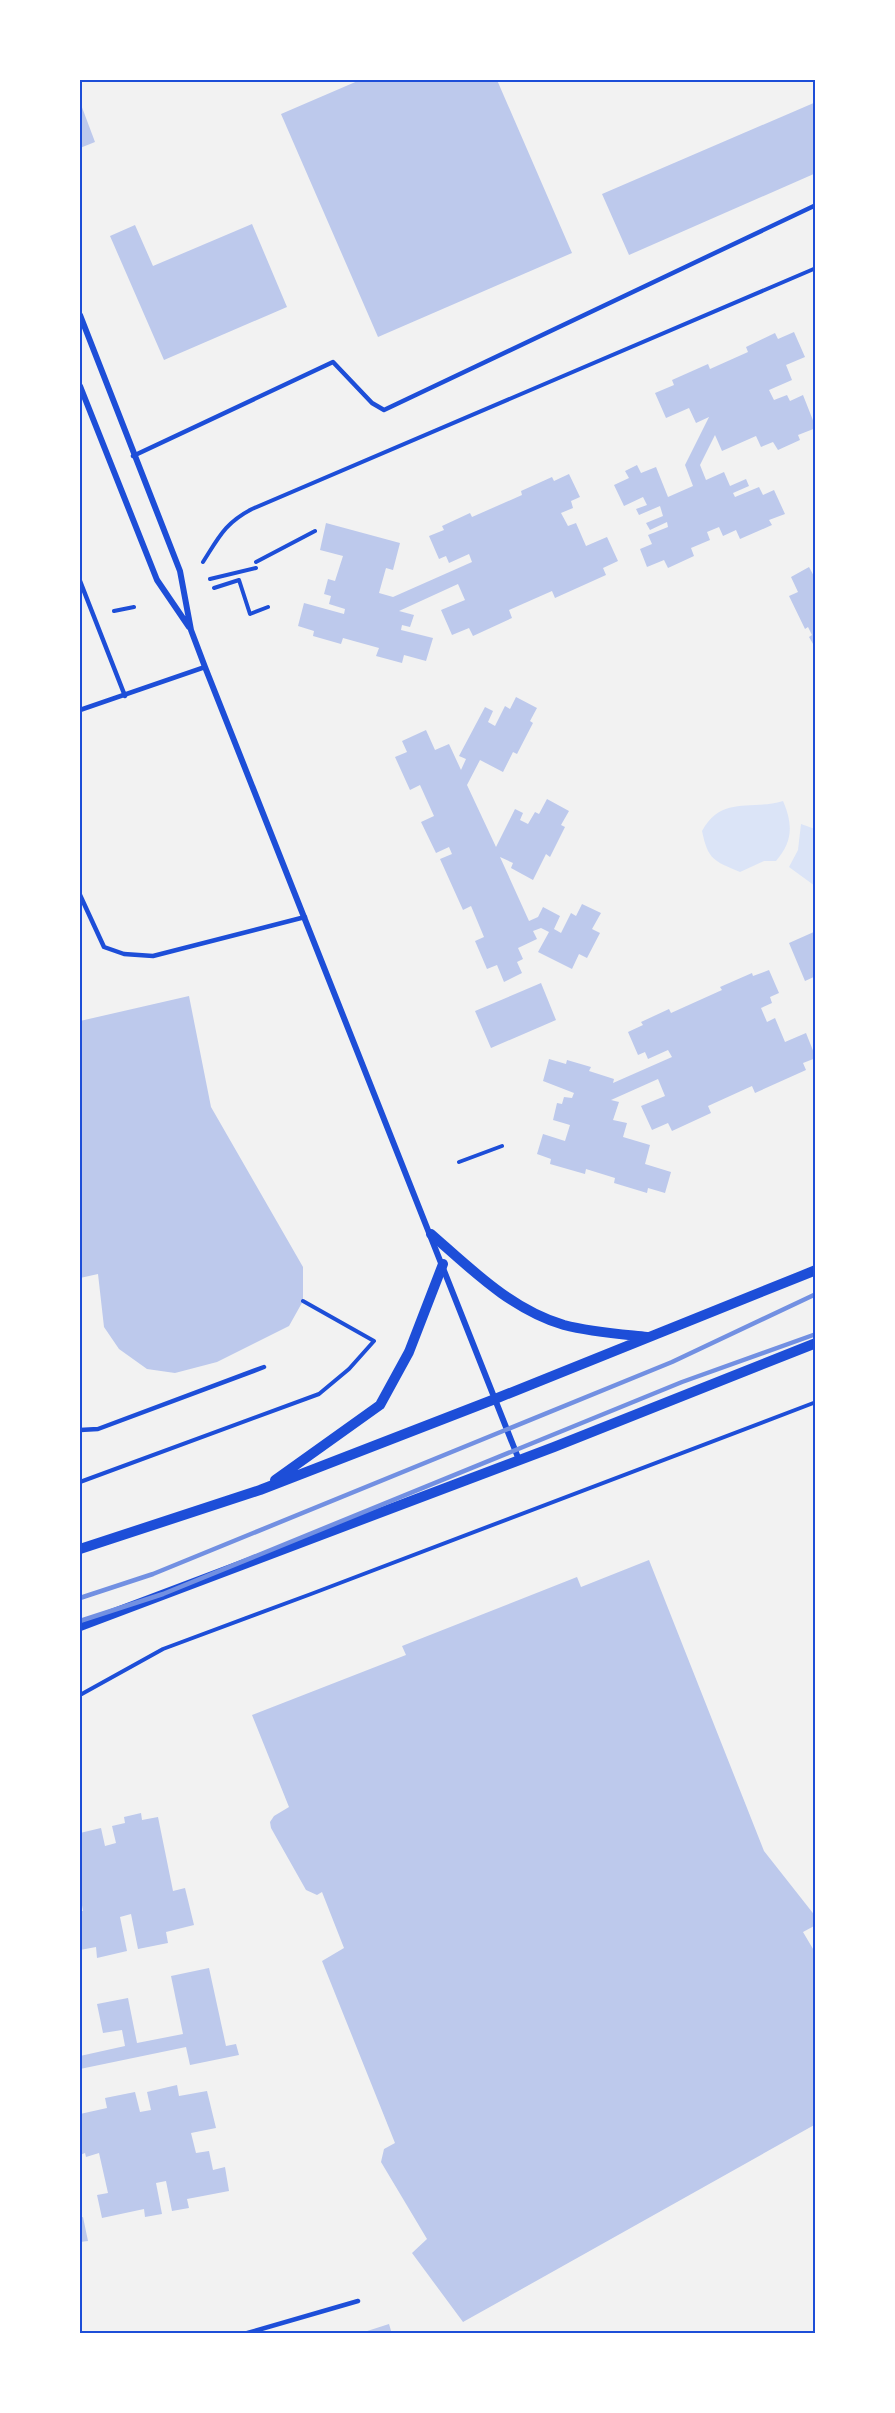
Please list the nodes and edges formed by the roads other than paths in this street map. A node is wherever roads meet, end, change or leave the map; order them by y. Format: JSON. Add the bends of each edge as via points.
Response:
{"nodes":[{"id":1,"x":816,"y":205,"type":"edge"},
{"id":2,"x":80,"y":315,"type":"edge"},
{"id":3,"x":80,"y":386,"type":"edge"},
{"id":4,"x":134,"y":456,"type":"junction"},
{"id":5,"x":80,"y":580,"type":"edge"},
{"id":6,"x":191,"y":630,"type":"junction"},
{"id":7,"x":205,"y":667,"type":"junction"},
{"id":8,"x":125,"y":696,"type":"junction"},
{"id":9,"x":80,"y":711,"type":"edge"},
{"id":10,"x":80,"y":895,"type":"edge"},
{"id":11,"x":305,"y":917,"type":"junction"},
{"id":12,"x":431,"y":1234,"type":"junction"},
{"id":13,"x":442,"y":1264,"type":"junction"},
{"id":14,"x":816,"y":1270,"type":"edge"},
{"id":15,"x":650,"y":1338,"type":"junction"},
{"id":16,"x":816,"y":1343,"type":"edge"},
{"id":17,"x":264,"y":1367,"type":"dead end"},
{"id":18,"x":495,"y":1399,"type":"junction"},
{"id":19,"x":80,"y":1430,"type":"edge"},
{"id":20,"x":519,"y":1460,"type":"junction"},
{"id":21,"x":260,"y":1490,"type":"junction"},
{"id":22,"x":80,"y":1549,"type":"edge"},
{"id":23,"x":80,"y":1626,"type":"edge"},
{"id":24,"x":358,"y":2301,"type":"dead end"},
{"id":25,"x":244,"y":2334,"type":"edge"}],
"edges":[{"from":1,"to":4,"type":"lane","via":[[384,410],[372,403],[333,362]]},
{"from":2,"to":4,"type":"street"},
{"from":3,"to":6,"type":"street","via":[[157,580]]},
{"from":4,"to":6,"type":"street","via":[[180,571]]},
{"from":5,"to":8,"type":"lane"},
{"from":6,"to":7,"type":"street"},
{"from":7,"to":8,"type":"lane"},
{"from":7,"to":11,"type":"street"},
{"from":8,"to":9,"type":"lane"},
{"from":10,"to":11,"type":"lane","via":[[104,947],[124,954],[153,956]]},
{"from":11,"to":12,"type":"street"},
{"from":12,"to":13,"type":"street"},
{"from":12,"to":15,"type":"street","via":[[495,1289],[534,1313],[563,1325]]},
{"from":13,"to":18,"type":"street"},
{"from":13,"to":21,"type":"street","via":[[409,1352],[380,1405]]},
{"from":14,"to":15,"type":"street"},
{"from":15,"to":18,"type":"street"},
{"from":16,"to":20,"type":"street"},
{"from":17,"to":19,"type":"lane","via":[[98,1429]]},
{"from":18,"to":20,"type":"street"},
{"from":18,"to":21,"type":"street"},
{"from":20,"to":23,"type":"street"},
{"from":21,"to":22,"type":"street"},
{"from":24,"to":25,"type":"lane"}]}
